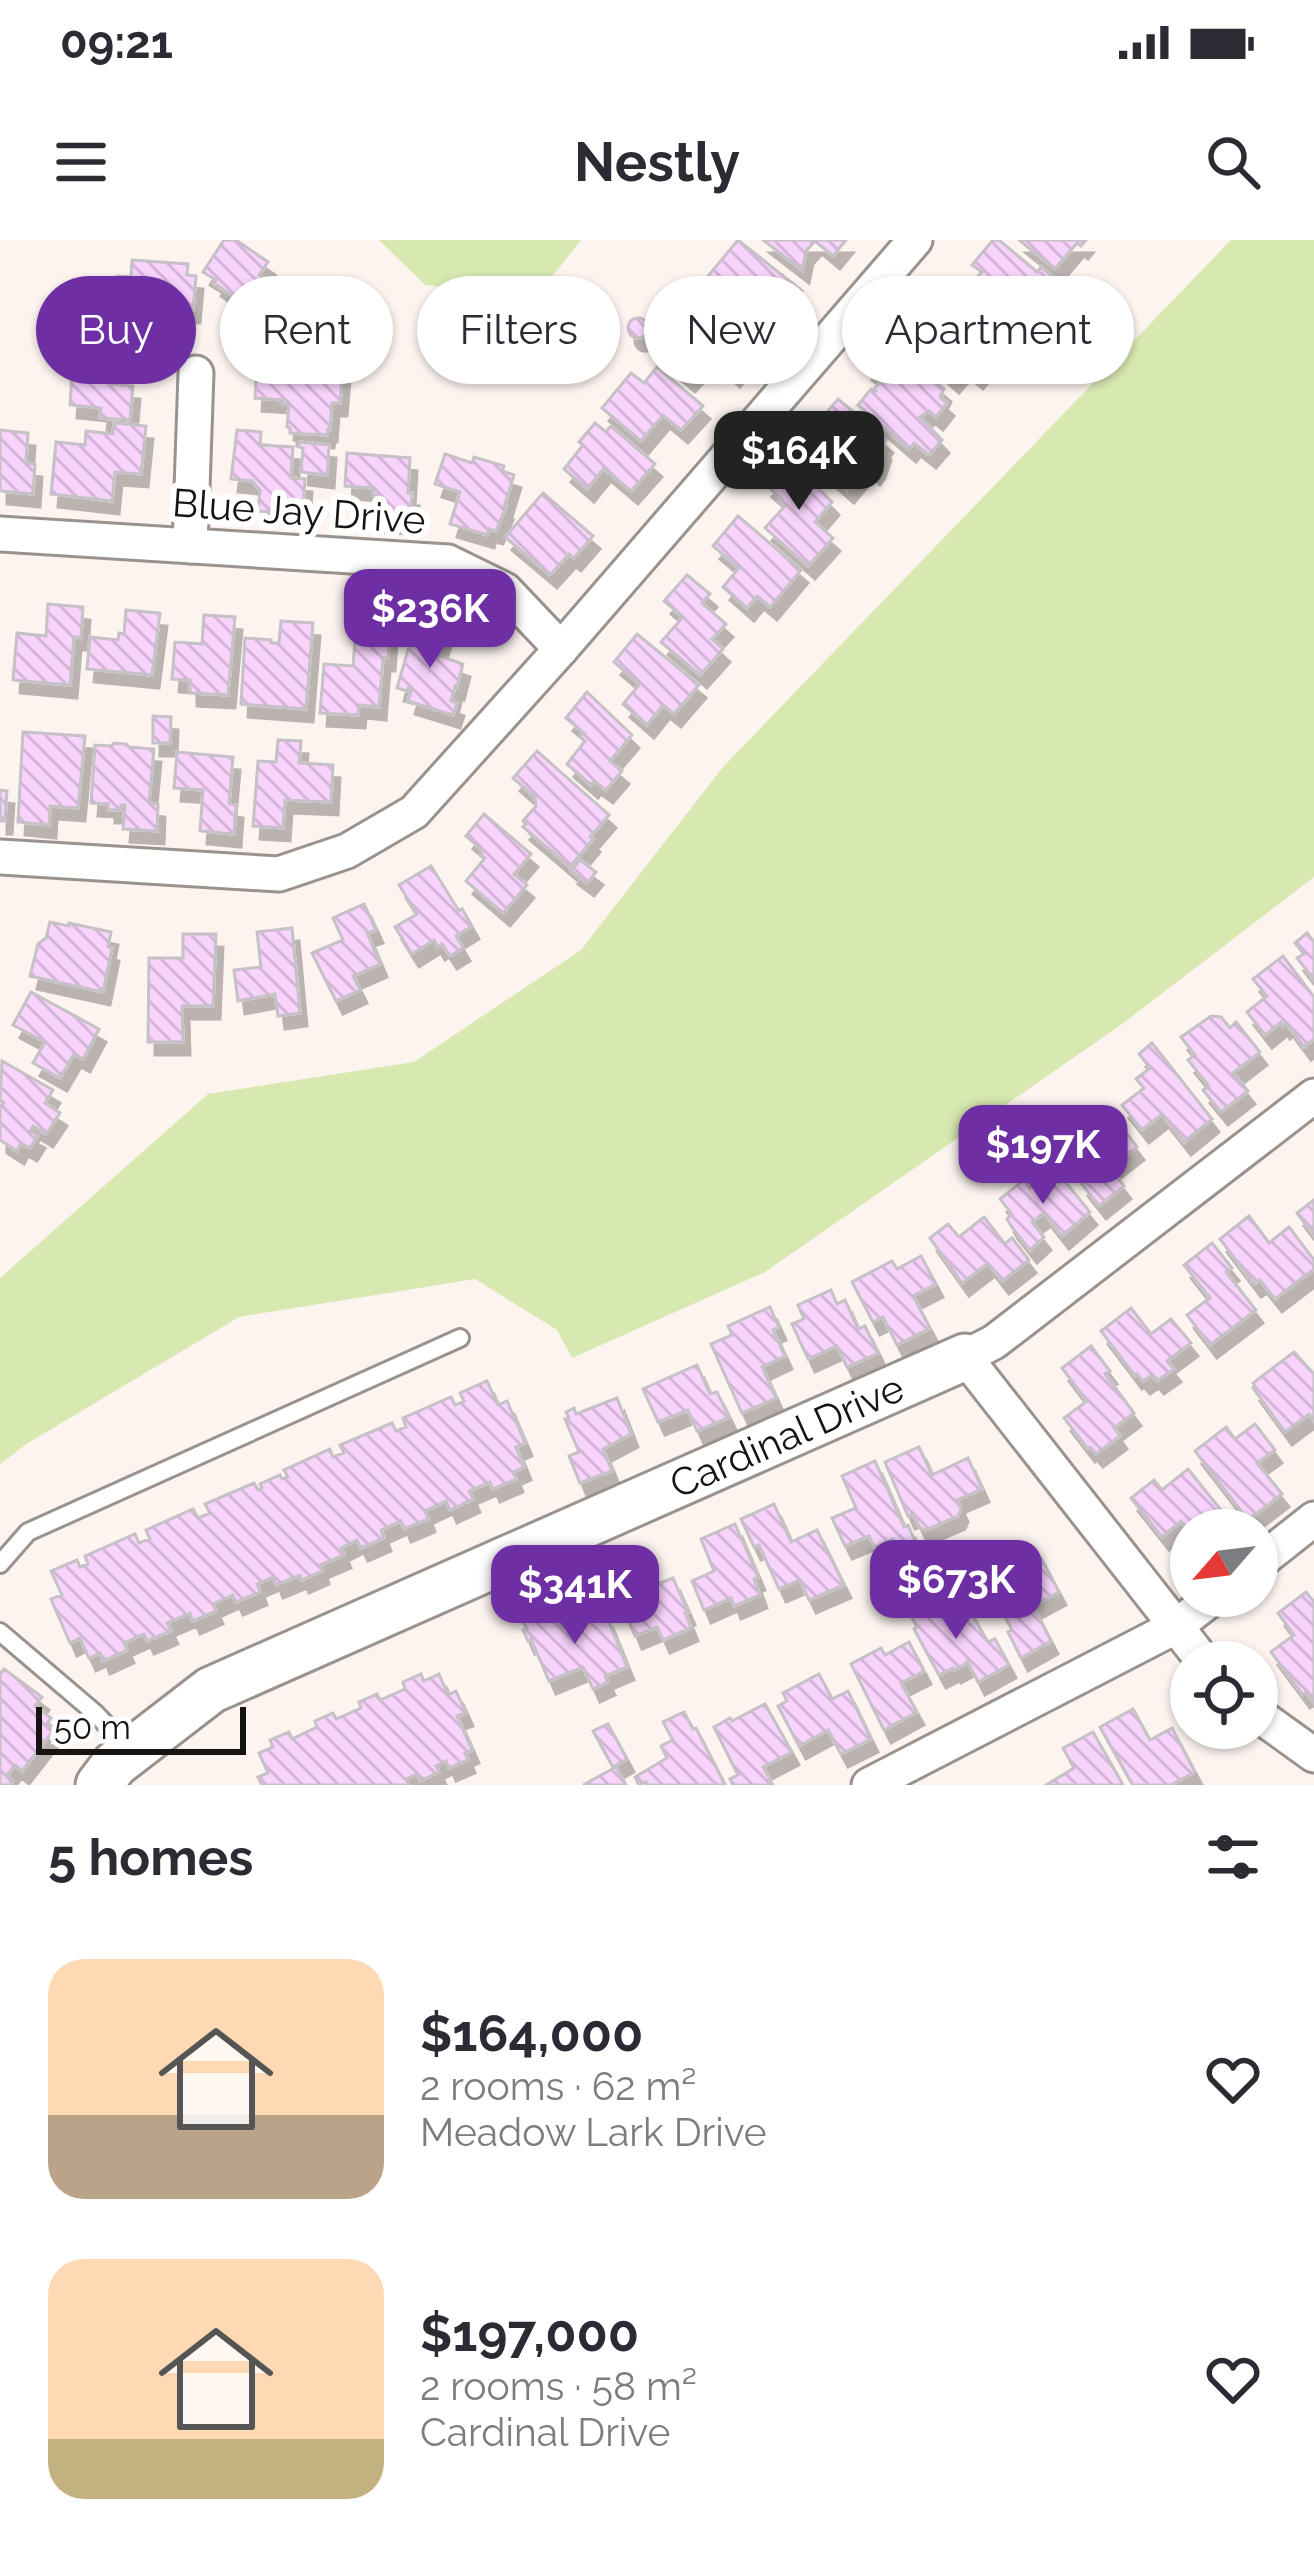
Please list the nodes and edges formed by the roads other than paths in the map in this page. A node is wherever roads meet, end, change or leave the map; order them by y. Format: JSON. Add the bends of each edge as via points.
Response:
{"nodes":[{"id":1,"x":915,"y":240,"type":"edge"},
{"id":2,"x":196,"y":384,"type":"edge"},
{"id":3,"x":0,"y":534,"type":"edge"},
{"id":4,"x":190,"y":546,"type":"junction"},
{"id":5,"x":560,"y":649,"type":"junction"},
{"id":6,"x":1,"y":861,"type":"edge"},
{"id":7,"x":1314,"y":1096,"type":"edge"},
{"id":8,"x":460,"y":1338,"type":"dead end"},
{"id":9,"x":965,"y":1357,"type":"junction"},
{"id":10,"x":1314,"y":1520,"type":"edge"},
{"id":11,"x":1278,"y":1548,"type":"edge"},
{"id":12,"x":0,"y":1564,"type":"edge"},
{"id":13,"x":1188,"y":1617,"type":"edge"},
{"id":14,"x":1175,"y":1627,"type":"junction"},
{"id":15,"x":0,"y":1632,"type":"edge"},
{"id":16,"x":1187,"y":1641,"type":"edge"},
{"id":17,"x":1278,"y":1729,"type":"edge"},
{"id":18,"x":131,"y":1752,"type":"junction"},
{"id":19,"x":1314,"y":1755,"type":"edge"},
{"id":20,"x":99,"y":1785,"type":"edge"},
{"id":21,"x":869,"y":1785,"type":"edge"}],
"edges":[{"from":1,"to":5,"type":"street"},
{"from":2,"to":4,"type":"street"},
{"from":3,"to":4,"type":"street","name":"Blue Jay Drive"},
{"from":4,"to":5,"type":"street","name":"Blue Jay Drive","via":[[448,562],[505,590]]},
{"from":5,"to":6,"type":"street","via":[[414,812],[347,851],[279,874]]},
{"from":7,"to":9,"type":"street","name":"Cardinal Drive"},
{"from":8,"to":12,"type":"lane","via":[[28,1532]]},
{"from":9,"to":14,"type":"street"},
{"from":9,"to":18,"type":"street","name":"Cardinal Drive","via":[[211,1690]]},
{"from":10,"to":11,"type":"street"},
{"from":13,"to":14,"type":"street"},
{"from":14,"to":16,"type":"street"},
{"from":14,"to":21,"type":"street"},
{"from":15,"to":18,"type":"lane"},
{"from":17,"to":19,"type":"street"},
{"from":18,"to":20,"type":"street","name":"Cardinal Drive"}]}
